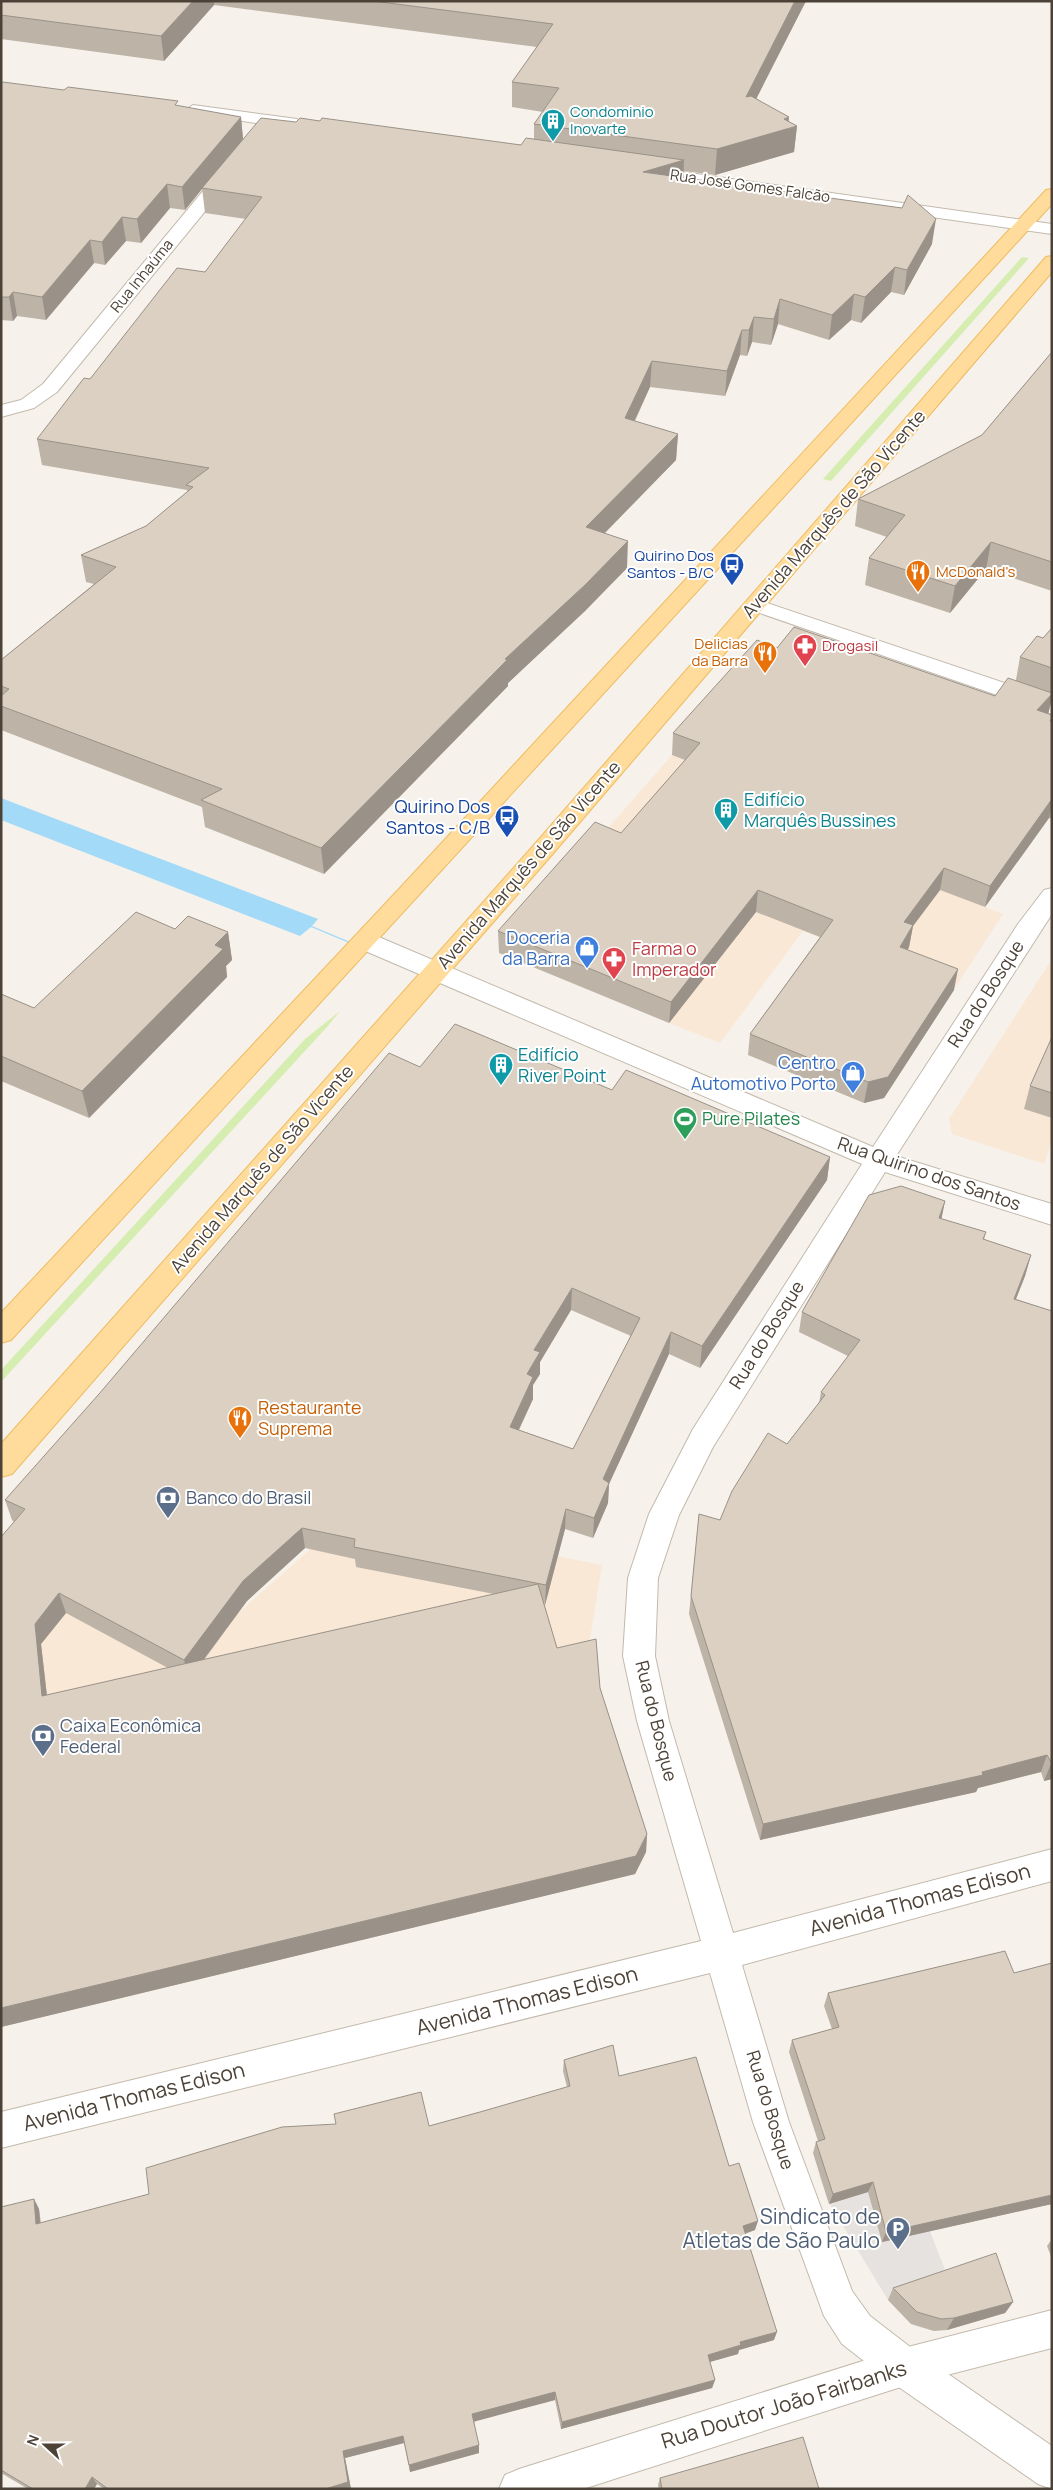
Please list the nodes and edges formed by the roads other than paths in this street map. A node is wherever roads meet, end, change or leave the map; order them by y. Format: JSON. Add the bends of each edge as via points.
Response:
{"nodes":[{"id":1,"x":182,"y":108,"type":"edge"},
{"id":2,"x":270,"y":120,"type":"junction"},
{"id":3,"x":317,"y":126,"type":"edge"},
{"id":4,"x":257,"y":135,"type":"edge"},
{"id":5,"x":238,"y":158,"type":"edge"},
{"id":6,"x":630,"y":169,"type":"edge"},
{"id":7,"x":1052,"y":194,"type":"edge"},
{"id":8,"x":1025,"y":224,"type":"junction"},
{"id":9,"x":1052,"y":229,"type":"edge"},
{"id":10,"x":1052,"y":261,"type":"edge"},
{"id":11,"x":1,"y":412,"type":"edge"},
{"id":12,"x":755,"y":605,"type":"junction"},
{"id":13,"x":1052,"y":707,"type":"edge"},
{"id":14,"x":1052,"y":896,"type":"edge"},
{"id":15,"x":365,"y":941,"type":"junction"},
{"id":16,"x":436,"y":972,"type":"junction"},
{"id":17,"x":878,"y":1160,"type":"junction"},
{"id":18,"x":1052,"y":1215,"type":"edge"},
{"id":19,"x":1,"y":1332,"type":"edge"},
{"id":20,"x":1,"y":1465,"type":"edge"},
{"id":21,"x":1052,"y":1865,"type":"edge"},
{"id":22,"x":723,"y":1953,"type":"junction"},
{"id":23,"x":1,"y":2130,"type":"edge"},
{"id":24,"x":1052,"y":2329,"type":"edge"},
{"id":25,"x":904,"y":2367,"type":"junction"},
{"id":26,"x":1052,"y":2470,"type":"edge"},
{"id":27,"x":519,"y":2489,"type":"edge"}],
"edges":[{"from":1,"to":2,"type":"street"},
{"from":2,"to":3,"type":"street"},
{"from":2,"to":4,"type":"street"},
{"from":5,"to":11,"type":"street","name":"Rua Inhaúma","via":[[50,388],[37,400]]},
{"from":6,"to":8,"type":"street","name":"Rua José Gomes Falcão"},
{"from":7,"to":8,"type":"main road"},
{"from":8,"to":9,"type":"street","name":"Rua José Gomes Falcão"},
{"from":8,"to":15,"type":"main road"},
{"from":10,"to":12,"type":"main road","name":"Avenida Marquês de São Vicente"},
{"from":12,"to":13,"type":"street"},
{"from":12,"to":16,"type":"main road","name":"Avenida Marquês de São Vicente"},
{"from":14,"to":17,"type":"street","name":"Rua do Bosque"},
{"from":15,"to":16,"type":"street","name":"Rua Quirino dos Santos"},
{"from":15,"to":19,"type":"main road"},
{"from":16,"to":17,"type":"street","name":"Rua Quirino dos Santos"},
{"from":16,"to":20,"type":"main road","name":"Avenida Marquês de São Vicente"},
{"from":17,"to":18,"type":"street","name":"Rua Quirino dos Santos"},
{"from":17,"to":22,"type":"street","name":"Rua do Bosque","via":[[703,1438],[664,1514],[643,1578],[639,1656],[653,1721]]},
{"from":21,"to":22,"type":"street","name":"Avenida Thomas Edison"},
{"from":22,"to":23,"type":"street","name":"Avenida Thomas Edison"},
{"from":22,"to":25,"type":"street","name":"Rua do Bosque","via":[[771,2122],[837,2303],[856,2330]]},
{"from":24,"to":25,"type":"street","name":"Rua Doutor João Fairbanks"},
{"from":25,"to":26,"type":"street","name":"Rua do Bosque"},
{"from":25,"to":27,"type":"street","name":"Rua Doutor João Fairbanks"}]}
